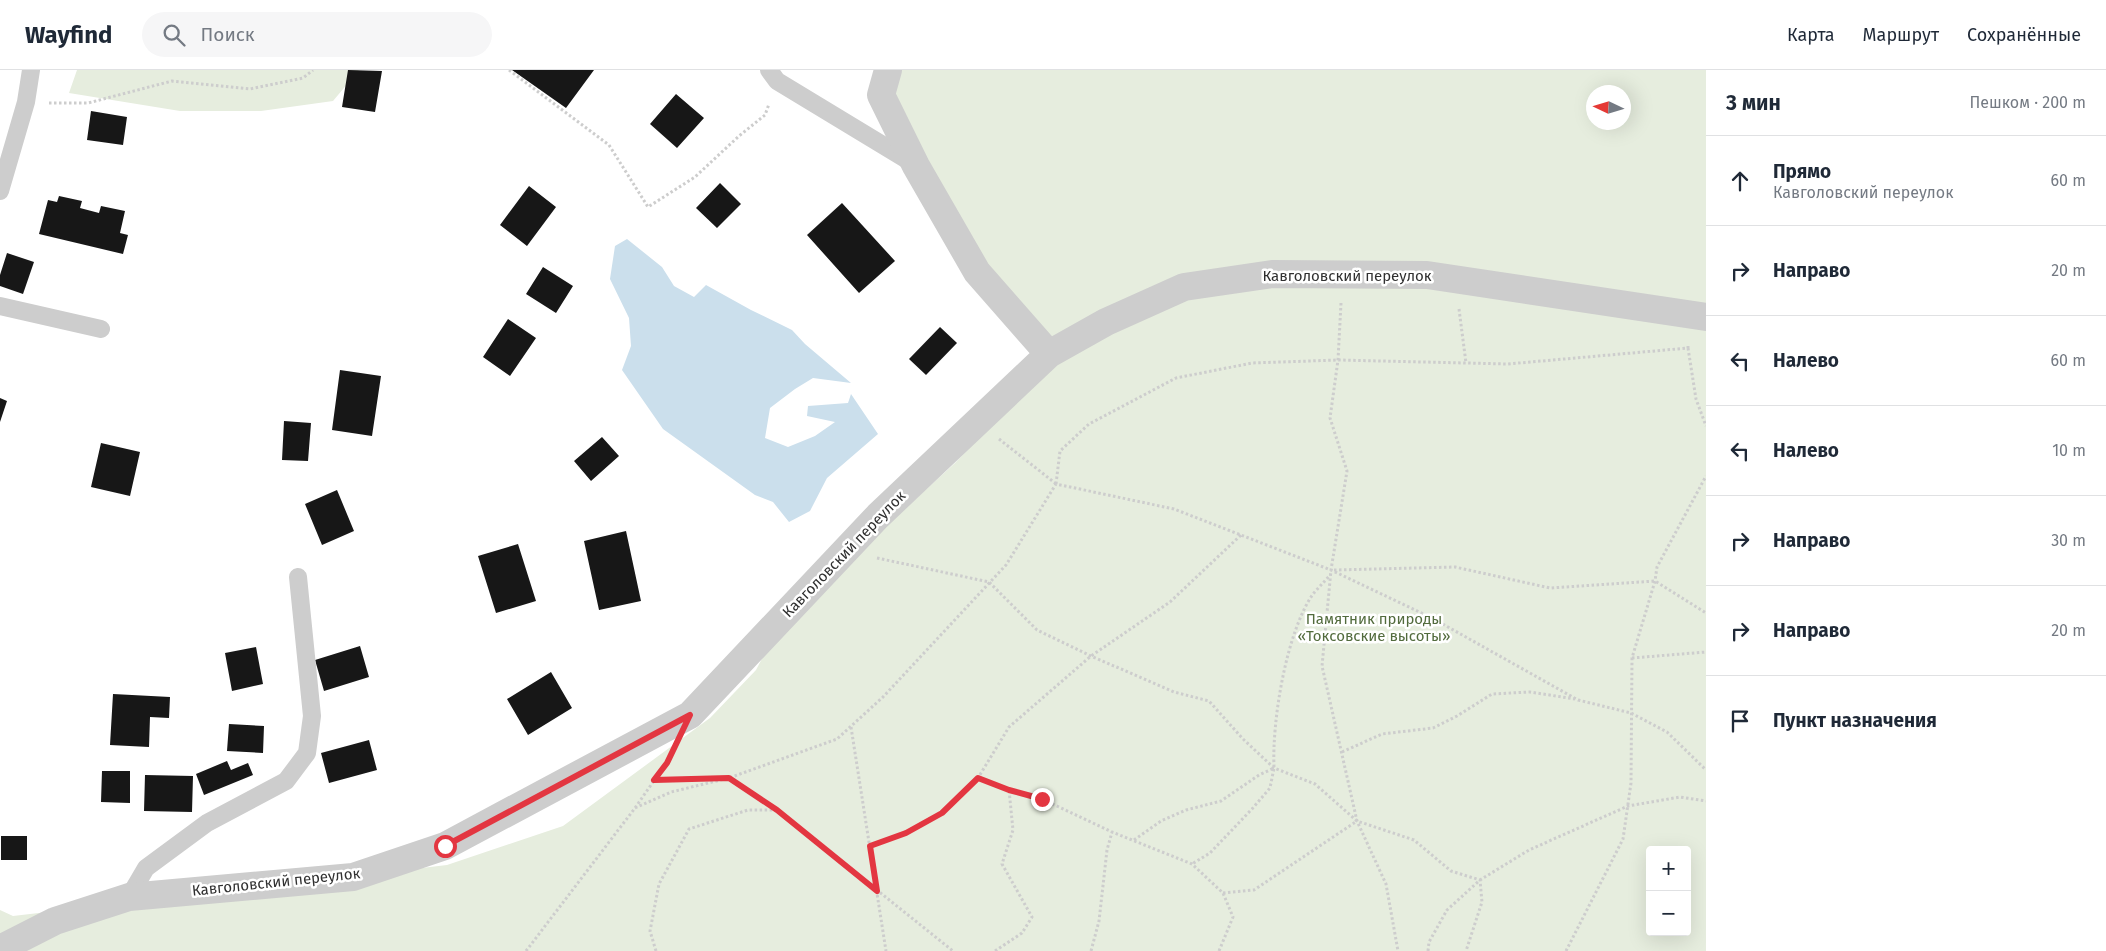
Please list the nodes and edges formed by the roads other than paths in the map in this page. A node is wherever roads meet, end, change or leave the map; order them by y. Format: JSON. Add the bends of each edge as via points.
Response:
{"nodes":[{"id":1,"x":31,"y":70,"type":"edge"},
{"id":2,"x":888,"y":70,"type":"edge"},
{"id":3,"x":773,"y":76,"type":"edge"},
{"id":4,"x":916,"y":166,"type":"junction"},
{"id":5,"x":0,"y":191,"type":"edge"},
{"id":6,"x":0,"y":306,"type":"edge"},
{"id":7,"x":1698,"y":317,"type":"edge"},
{"id":8,"x":101,"y":329,"type":"dead end"},
{"id":9,"x":1049,"y":354,"type":"junction"},
{"id":10,"x":298,"y":577,"type":"dead end"},
{"id":11,"x":129,"y":897,"type":"junction"},
{"id":12,"x":0,"y":949,"type":"edge"}],
"edges":[{"from":1,"to":5,"type":"lane","via":[[26,102]]},
{"from":2,"to":4,"type":"street","via":[[882,95]]},
{"from":3,"to":4,"type":"lane"},
{"from":4,"to":9,"type":"street","via":[[977,272]]},
{"from":6,"to":8,"type":"lane"},
{"from":7,"to":9,"type":"street","name":"Кавголовский переулок","via":[[1427,275],[1272,274],[1184,288],[1106,322]]},
{"from":9,"to":11,"type":"street","name":"Кавголовский переулок","via":[[878,516],[690,715],[445,846],[353,877]]},
{"from":10,"to":11,"type":"lane","via":[[312,716],[307,753],[286,781],[207,822],[146,868]]},
{"from":11,"to":12,"type":"street","name":"Кавголовский переулок","via":[[55,921]]}]}
